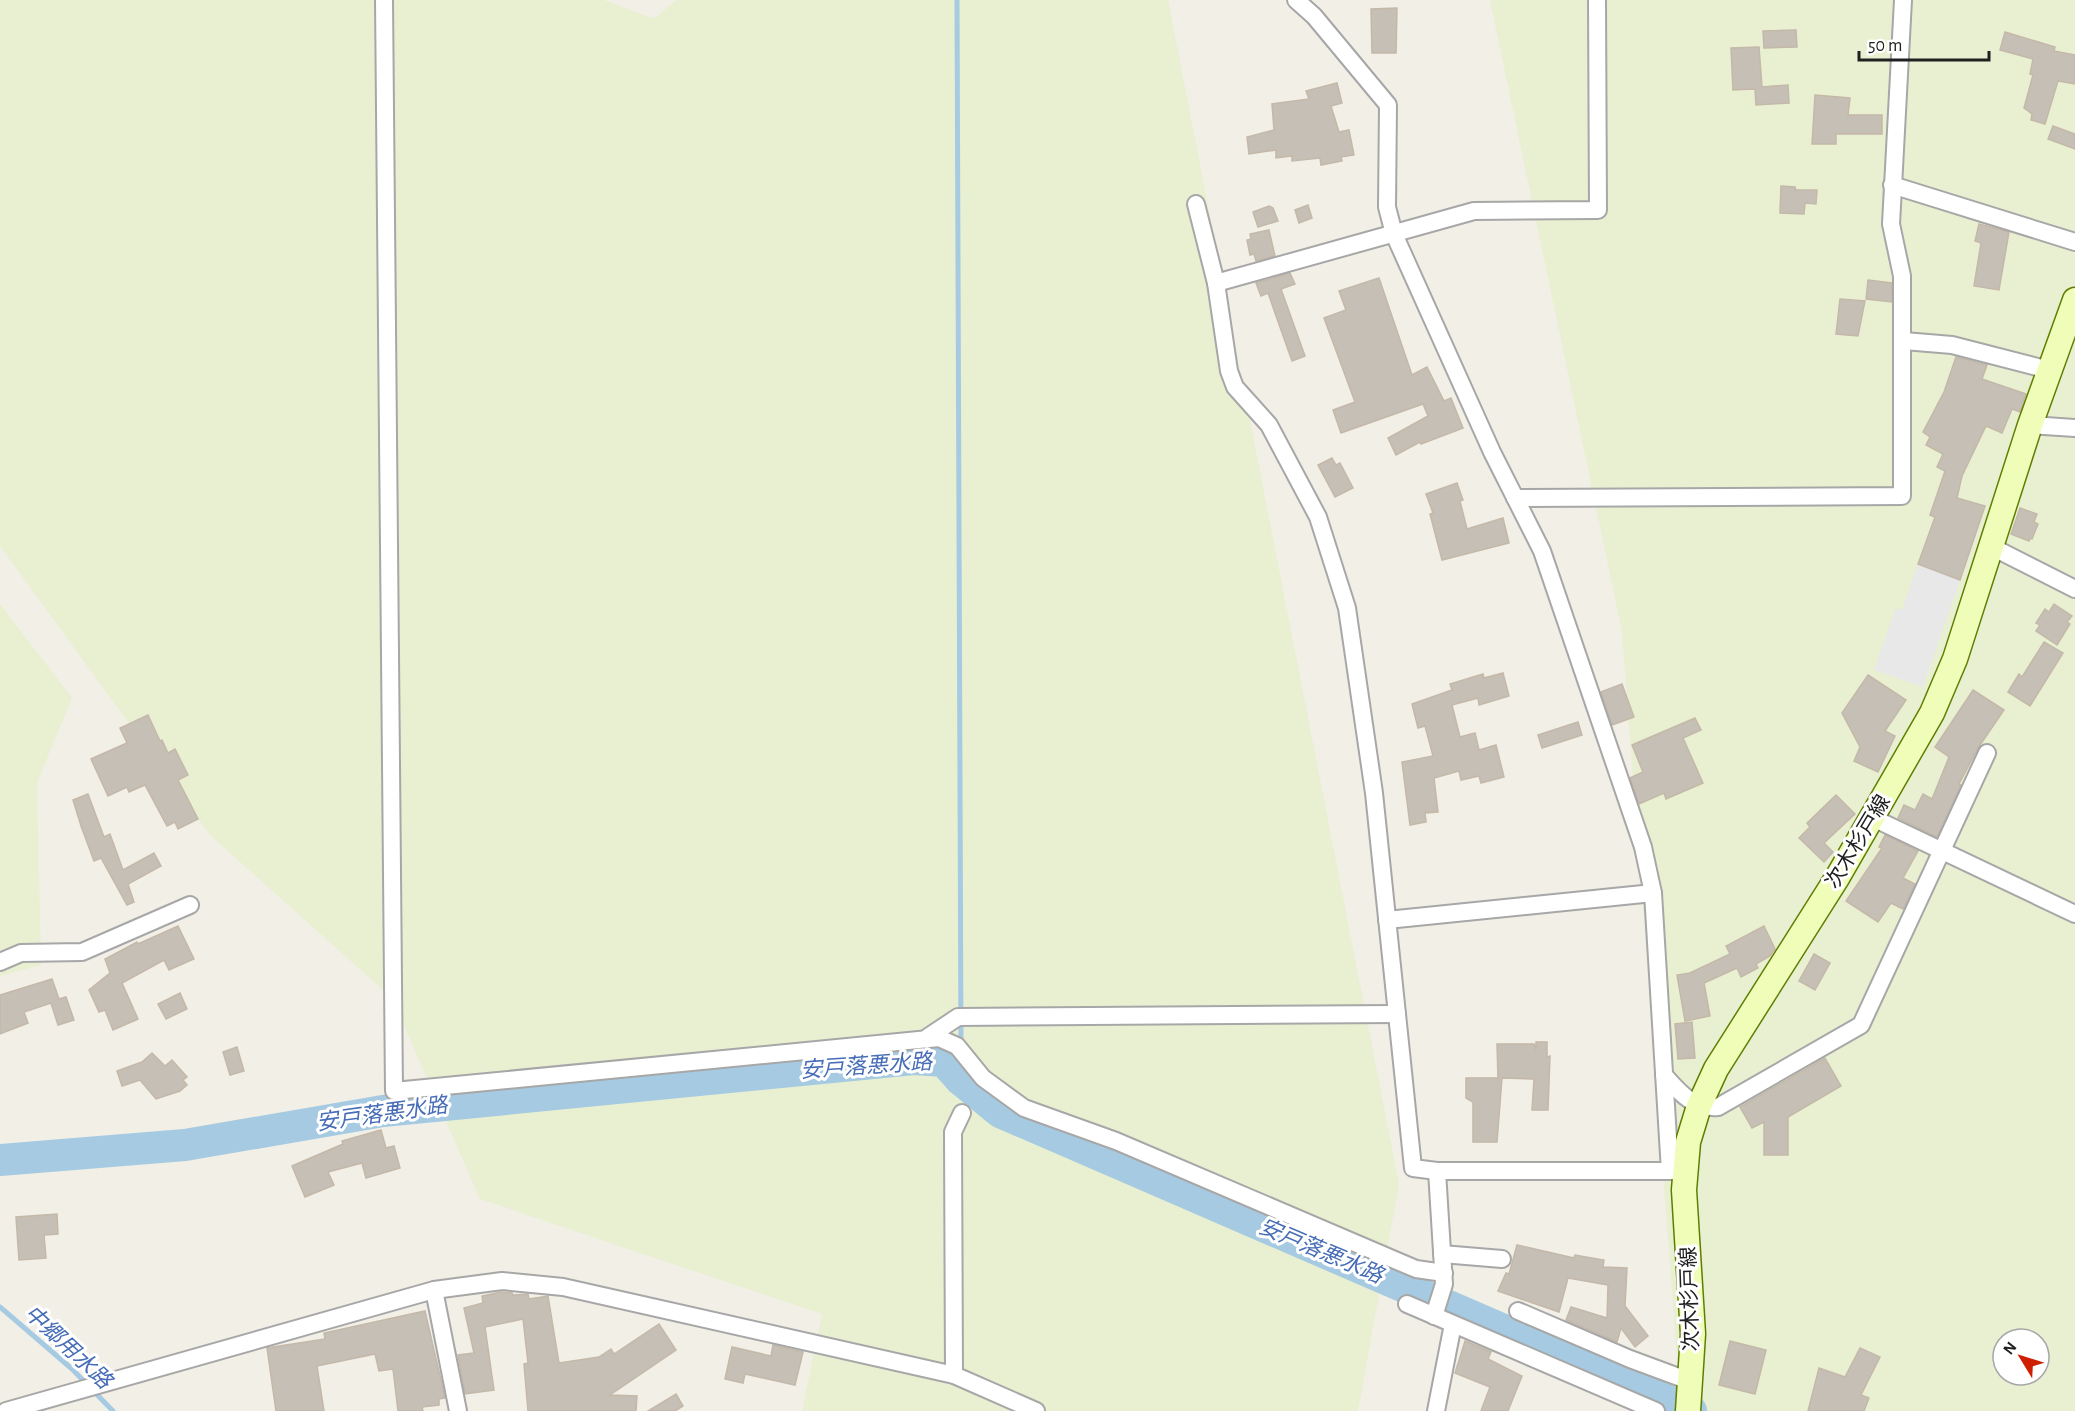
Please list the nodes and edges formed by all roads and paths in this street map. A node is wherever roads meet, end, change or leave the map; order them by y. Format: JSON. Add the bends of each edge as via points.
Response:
{"nodes":[{"id":1,"x":384,"y":0,"type":"edge"},
{"id":2,"x":1296,"y":0,"type":"edge"},
{"id":3,"x":1597,"y":0,"type":"edge"},
{"id":4,"x":1903,"y":0,"type":"edge"},
{"id":5,"x":1892,"y":185,"type":"junction"},
{"id":6,"x":1196,"y":204,"type":"dead end"},
{"id":7,"x":1394,"y":234,"type":"junction"},
{"id":8,"x":2075,"y":242,"type":"edge"},
{"id":9,"x":1216,"y":283,"type":"junction"},
{"id":10,"x":2075,"y":300,"type":"edge"},
{"id":11,"x":1904,"y":341,"type":"junction"},
{"id":12,"x":2049,"y":370,"type":"junction"},
{"id":13,"x":2030,"y":425,"type":"junction"},
{"id":14,"x":2075,"y":428,"type":"edge"},
{"id":15,"x":1515,"y":498,"type":"junction"},
{"id":16,"x":1992,"y":547,"type":"junction"},
{"id":17,"x":2075,"y":589,"type":"edge"},
{"id":18,"x":1987,"y":753,"type":"dead end"},
{"id":19,"x":1873,"y":818,"type":"junction"},
{"id":20,"x":1941,"y":852,"type":"junction"},
{"id":21,"x":1653,"y":893,"type":"junction"},
{"id":22,"x":190,"y":905,"type":"dead end"},
{"id":23,"x":2075,"y":914,"type":"edge"},
{"id":24,"x":1387,"y":920,"type":"junction"},
{"id":25,"x":0,"y":962,"type":"edge"},
{"id":26,"x":1397,"y":1014,"type":"junction"},
{"id":27,"x":928,"y":1037,"type":"junction"},
{"id":28,"x":1664,"y":1075,"type":"junction"},
{"id":29,"x":1699,"y":1106,"type":"junction"},
{"id":30,"x":962,"y":1113,"type":"dead end"},
{"id":31,"x":1437,"y":1171,"type":"junction"},
{"id":32,"x":1678,"y":1171,"type":"junction"},
{"id":33,"x":1442,"y":1254,"type":"junction"},
{"id":34,"x":1502,"y":1259,"type":"dead end"},
{"id":35,"x":1444,"y":1279,"type":"junction"},
{"id":36,"x":434,"y":1290,"type":"junction"},
{"id":37,"x":1407,"y":1304,"type":"dead end"},
{"id":38,"x":1518,"y":1311,"type":"dead end"},
{"id":39,"x":1434,"y":1316,"type":"junction"},
{"id":40,"x":1453,"y":1324,"type":"junction"},
{"id":41,"x":954,"y":1375,"type":"junction"},
{"id":42,"x":1692,"y":1382,"type":"junction"},
{"id":43,"x":6,"y":1411,"type":"edge"},
{"id":44,"x":458,"y":1411,"type":"edge"},
{"id":45,"x":1036,"y":1411,"type":"edge"},
{"id":46,"x":1436,"y":1411,"type":"edge"},
{"id":47,"x":1656,"y":1411,"type":"edge"},
{"id":48,"x":1688,"y":1411,"type":"edge"}],
"edges":[{"from":1,"to":27,"type":"street","via":[[394,1091]]},
{"from":2,"to":7,"type":"street","via":[[1388,105],[1387,207]]},
{"from":3,"to":7,"type":"street","via":[[1598,210],[1474,211]]},
{"from":4,"to":5,"type":"street"},
{"from":5,"to":8,"type":"street"},
{"from":5,"to":11,"type":"street"},
{"from":6,"to":9,"type":"street"},
{"from":7,"to":9,"type":"street"},
{"from":7,"to":15,"type":"street"},
{"from":9,"to":24,"type":"street","via":[[1229,371],[1235,387],[1269,425],[1318,517],[1347,608],[1374,793]]},
{"from":10,"to":12,"type":"main road","name":"次木杉戸線"},
{"from":11,"to":12,"type":"street","via":[[1952,345]]},
{"from":11,"to":15,"type":"street","via":[[1902,496]]},
{"from":12,"to":13,"type":"main road","name":"次木杉戸線"},
{"from":13,"to":14,"type":"street"},
{"from":13,"to":16,"type":"main road","name":"次木杉戸線"},
{"from":15,"to":21,"type":"street","via":[[1542,550],[1643,847]]},
{"from":16,"to":17,"type":"street"},
{"from":16,"to":19,"type":"main road","name":"次木杉戸線","via":[[1944,687],[1916,745]]},
{"from":18,"to":20,"type":"street"},
{"from":19,"to":20,"type":"street"},
{"from":19,"to":29,"type":"main road","name":"次木杉戸線","via":[[1716,1069]]},
{"from":20,"to":23,"type":"street"},
{"from":20,"to":29,"type":"street","via":[[1861,1025],[1718,1107]]},
{"from":21,"to":24,"type":"street"},
{"from":21,"to":28,"type":"street"},
{"from":22,"to":25,"type":"street","via":[[82,952],[21,953]]},
{"from":24,"to":26,"type":"street"},
{"from":26,"to":27,"type":"street","via":[[958,1017]]},
{"from":26,"to":31,"type":"street","via":[[1413,1168]]},
{"from":27,"to":35,"type":"street","via":[[948,1040],[957,1046],[983,1078],[1024,1108],[1116,1141]]},
{"from":28,"to":29,"type":"street"},
{"from":28,"to":32,"type":"street"},
{"from":29,"to":32,"type":"main road","name":"次木杉戸線"},
{"from":30,"to":41,"type":"street","via":[[953,1132]]},
{"from":31,"to":32,"type":"street"},
{"from":31,"to":33,"type":"street"},
{"from":32,"to":42,"type":"main road","name":"次木杉戸線","via":[[1693,1334]]},
{"from":33,"to":34,"type":"street"},
{"from":33,"to":35,"type":"street"},
{"from":35,"to":39,"type":"street"},
{"from":36,"to":41,"type":"street","via":[[502,1281],[563,1287]]},
{"from":36,"to":43,"type":"street"},
{"from":36,"to":44,"type":"street"},
{"from":37,"to":39,"type":"street"},
{"from":38,"to":42,"type":"street"},
{"from":39,"to":40,"type":"street"},
{"from":40,"to":46,"type":"street"},
{"from":40,"to":47,"type":"street"},
{"from":41,"to":45,"type":"street"},
{"from":42,"to":48,"type":"main road","name":"次木杉戸線"}]}
